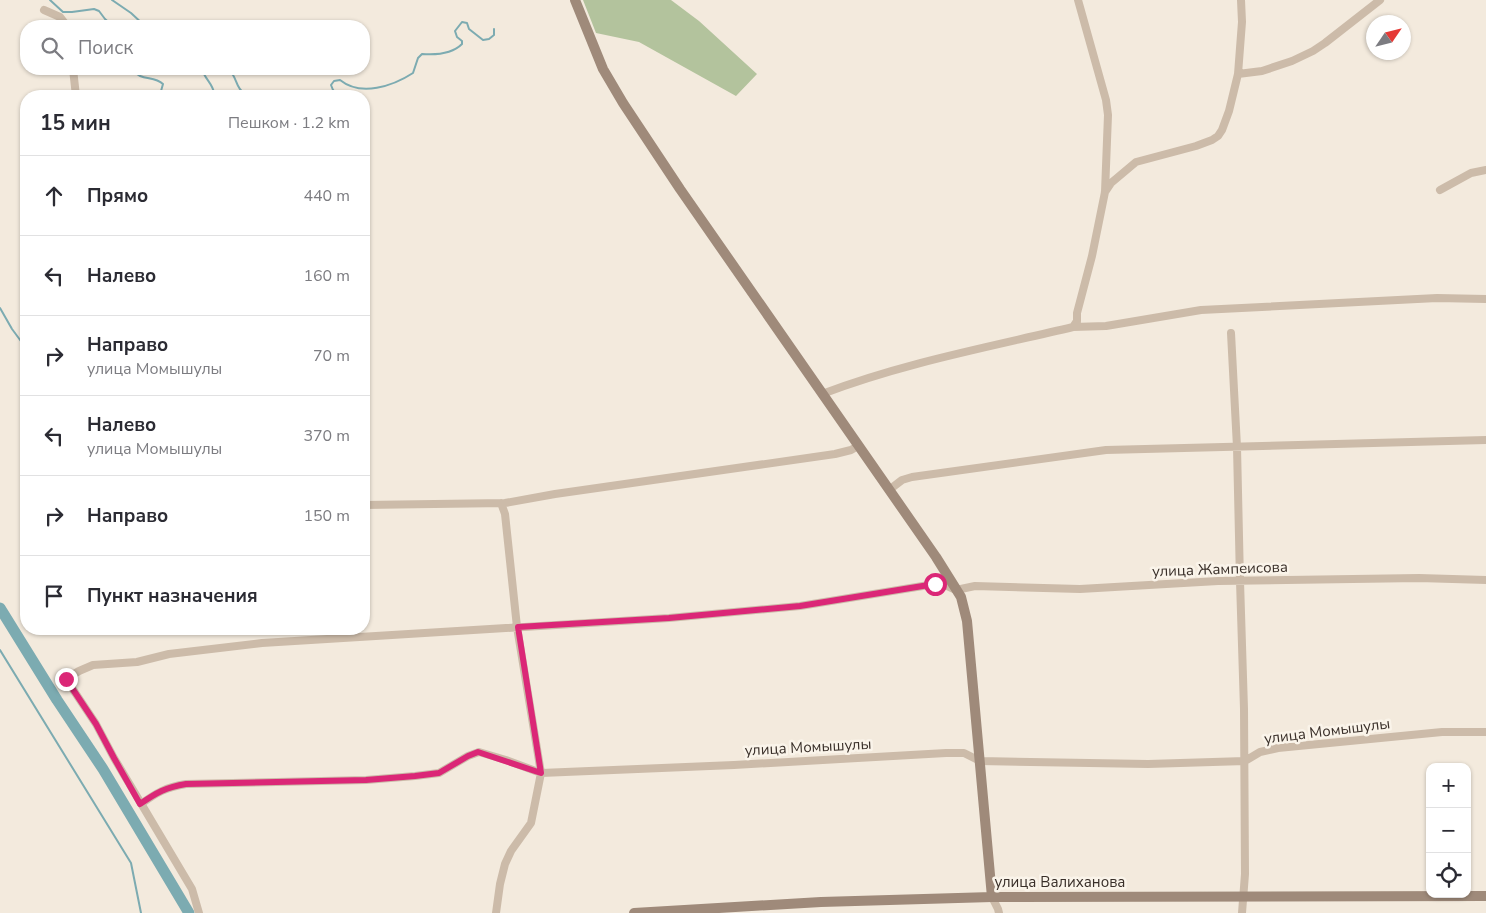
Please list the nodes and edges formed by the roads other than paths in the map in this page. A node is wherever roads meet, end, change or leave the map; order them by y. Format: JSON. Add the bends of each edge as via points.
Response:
{"nodes":[{"id":1,"x":575,"y":0,"type":"edge"},
{"id":2,"x":1078,"y":0,"type":"edge"},
{"id":3,"x":1241,"y":0,"type":"edge"},
{"id":4,"x":1380,"y":0,"type":"edge"},
{"id":5,"x":44,"y":10,"type":"dead end"},
{"id":6,"x":62,"y":20,"type":"edge"},
{"id":7,"x":1238,"y":74,"type":"junction"},
{"id":8,"x":74,"y":75,"type":"edge"},
{"id":9,"x":75,"y":90,"type":"edge"},
{"id":10,"x":1486,"y":170,"type":"edge"},
{"id":11,"x":1440,"y":190,"type":"dead end"},
{"id":12,"x":1105,"y":192,"type":"junction"},
{"id":13,"x":1486,"y":299,"type":"edge"},
{"id":14,"x":1072,"y":327,"type":"junction"},
{"id":15,"x":1231,"y":334,"type":"dead end"},
{"id":16,"x":822,"y":394,"type":"junction"},
{"id":17,"x":1486,"y":440,"type":"edge"},
{"id":18,"x":858,"y":446,"type":"junction"},
{"id":19,"x":1237,"y":447,"type":"junction"},
{"id":20,"x":889,"y":490,"type":"junction"},
{"id":21,"x":500,"y":503,"type":"junction"},
{"id":22,"x":370,"y":505,"type":"edge"},
{"id":23,"x":1486,"y":580,"type":"edge"},
{"id":24,"x":1240,"y":581,"type":"junction"},
{"id":25,"x":956,"y":590,"type":"junction"},
{"id":26,"x":518,"y":627,"type":"junction"},
{"id":27,"x":1486,"y":732,"type":"edge"},
{"id":28,"x":980,"y":761,"type":"junction"},
{"id":29,"x":1244,"y":761,"type":"junction"},
{"id":30,"x":541,"y":773,"type":"junction"},
{"id":31,"x":140,"y":804,"type":"junction"},
{"id":32,"x":1486,"y":896,"type":"edge"},
{"id":33,"x":992,"y":897,"type":"junction"},
{"id":34,"x":1242,"y":898,"type":"junction"},
{"id":35,"x":199,"y":913,"type":"edge"},
{"id":36,"x":496,"y":913,"type":"edge"},
{"id":37,"x":634,"y":913,"type":"edge"},
{"id":38,"x":999,"y":913,"type":"edge"},
{"id":39,"x":1242,"y":913,"type":"edge"}],
"edges":[{"from":1,"to":16,"type":"street","via":[[603,69],[623,103]]},
{"from":2,"to":12,"type":"street","via":[[1106,100]]},
{"from":3,"to":7,"type":"street"},
{"from":4,"to":7,"type":"street","via":[[1313,51],[1262,71]]},
{"from":5,"to":6,"type":"street"},
{"from":7,"to":12,"type":"street","via":[[1218,136],[1196,146],[1136,162]]},
{"from":8,"to":9,"type":"street"},
{"from":10,"to":11,"type":"street"},
{"from":12,"to":14,"type":"street","via":[[1077,321]]},
{"from":13,"to":14,"type":"street","via":[[1437,298],[1201,310],[1106,326]]},
{"from":14,"to":16,"type":"street","via":[[856,381]]},
{"from":15,"to":19,"type":"street"},
{"from":16,"to":18,"type":"street"},
{"from":17,"to":19,"type":"street"},
{"from":18,"to":20,"type":"street"},
{"from":18,"to":21,"type":"street","via":[[835,454]]},
{"from":19,"to":20,"type":"street","via":[[1106,450],[912,477]]},
{"from":19,"to":24,"type":"street"},
{"from":20,"to":25,"type":"street"},
{"from":21,"to":22,"type":"street"},
{"from":21,"to":26,"type":"street","via":[[505,514]]},
{"from":23,"to":24,"type":"street","name":"улица Жампеисова"},
{"from":24,"to":25,"type":"street","name":"улица Жампеисова","via":[[1080,589],[975,586]]},
{"from":24,"to":29,"type":"street"},
{"from":25,"to":26,"type":"street","via":[[935,584],[800,606]]},
{"from":25,"to":28,"type":"street","via":[[967,621]]},
{"from":26,"to":30,"type":"street"},
{"from":26,"to":31,"type":"street","via":[[262,643],[169,654],[79,671],[66,679],[96,724]]},
{"from":27,"to":29,"type":"street","name":"улица Момышулы","via":[[1442,732],[1278,748],[1260,752]]},
{"from":28,"to":29,"type":"street","name":"улица Момышулы","via":[[1148,764]]},
{"from":28,"to":30,"type":"street","name":"улица Момышулы","via":[[964,753],[946,753]]},
{"from":28,"to":33,"type":"street"},
{"from":29,"to":34,"type":"street","via":[[1245,874]]},
{"from":30,"to":31,"type":"street","name":"улица Момышулы","via":[[478,752],[439,773],[366,780],[186,784],[159,791]]},
{"from":30,"to":36,"type":"street","via":[[531,823],[505,864]]},
{"from":31,"to":35,"type":"street","via":[[192,889]]},
{"from":32,"to":34,"type":"street","name":"улица Валиханова"},
{"from":33,"to":34,"type":"street","name":"улица Валиханова"},
{"from":33,"to":37,"type":"street","name":"улица Валиханова","via":[[821,902]]},
{"from":33,"to":38,"type":"street"},
{"from":34,"to":39,"type":"street"}]}
